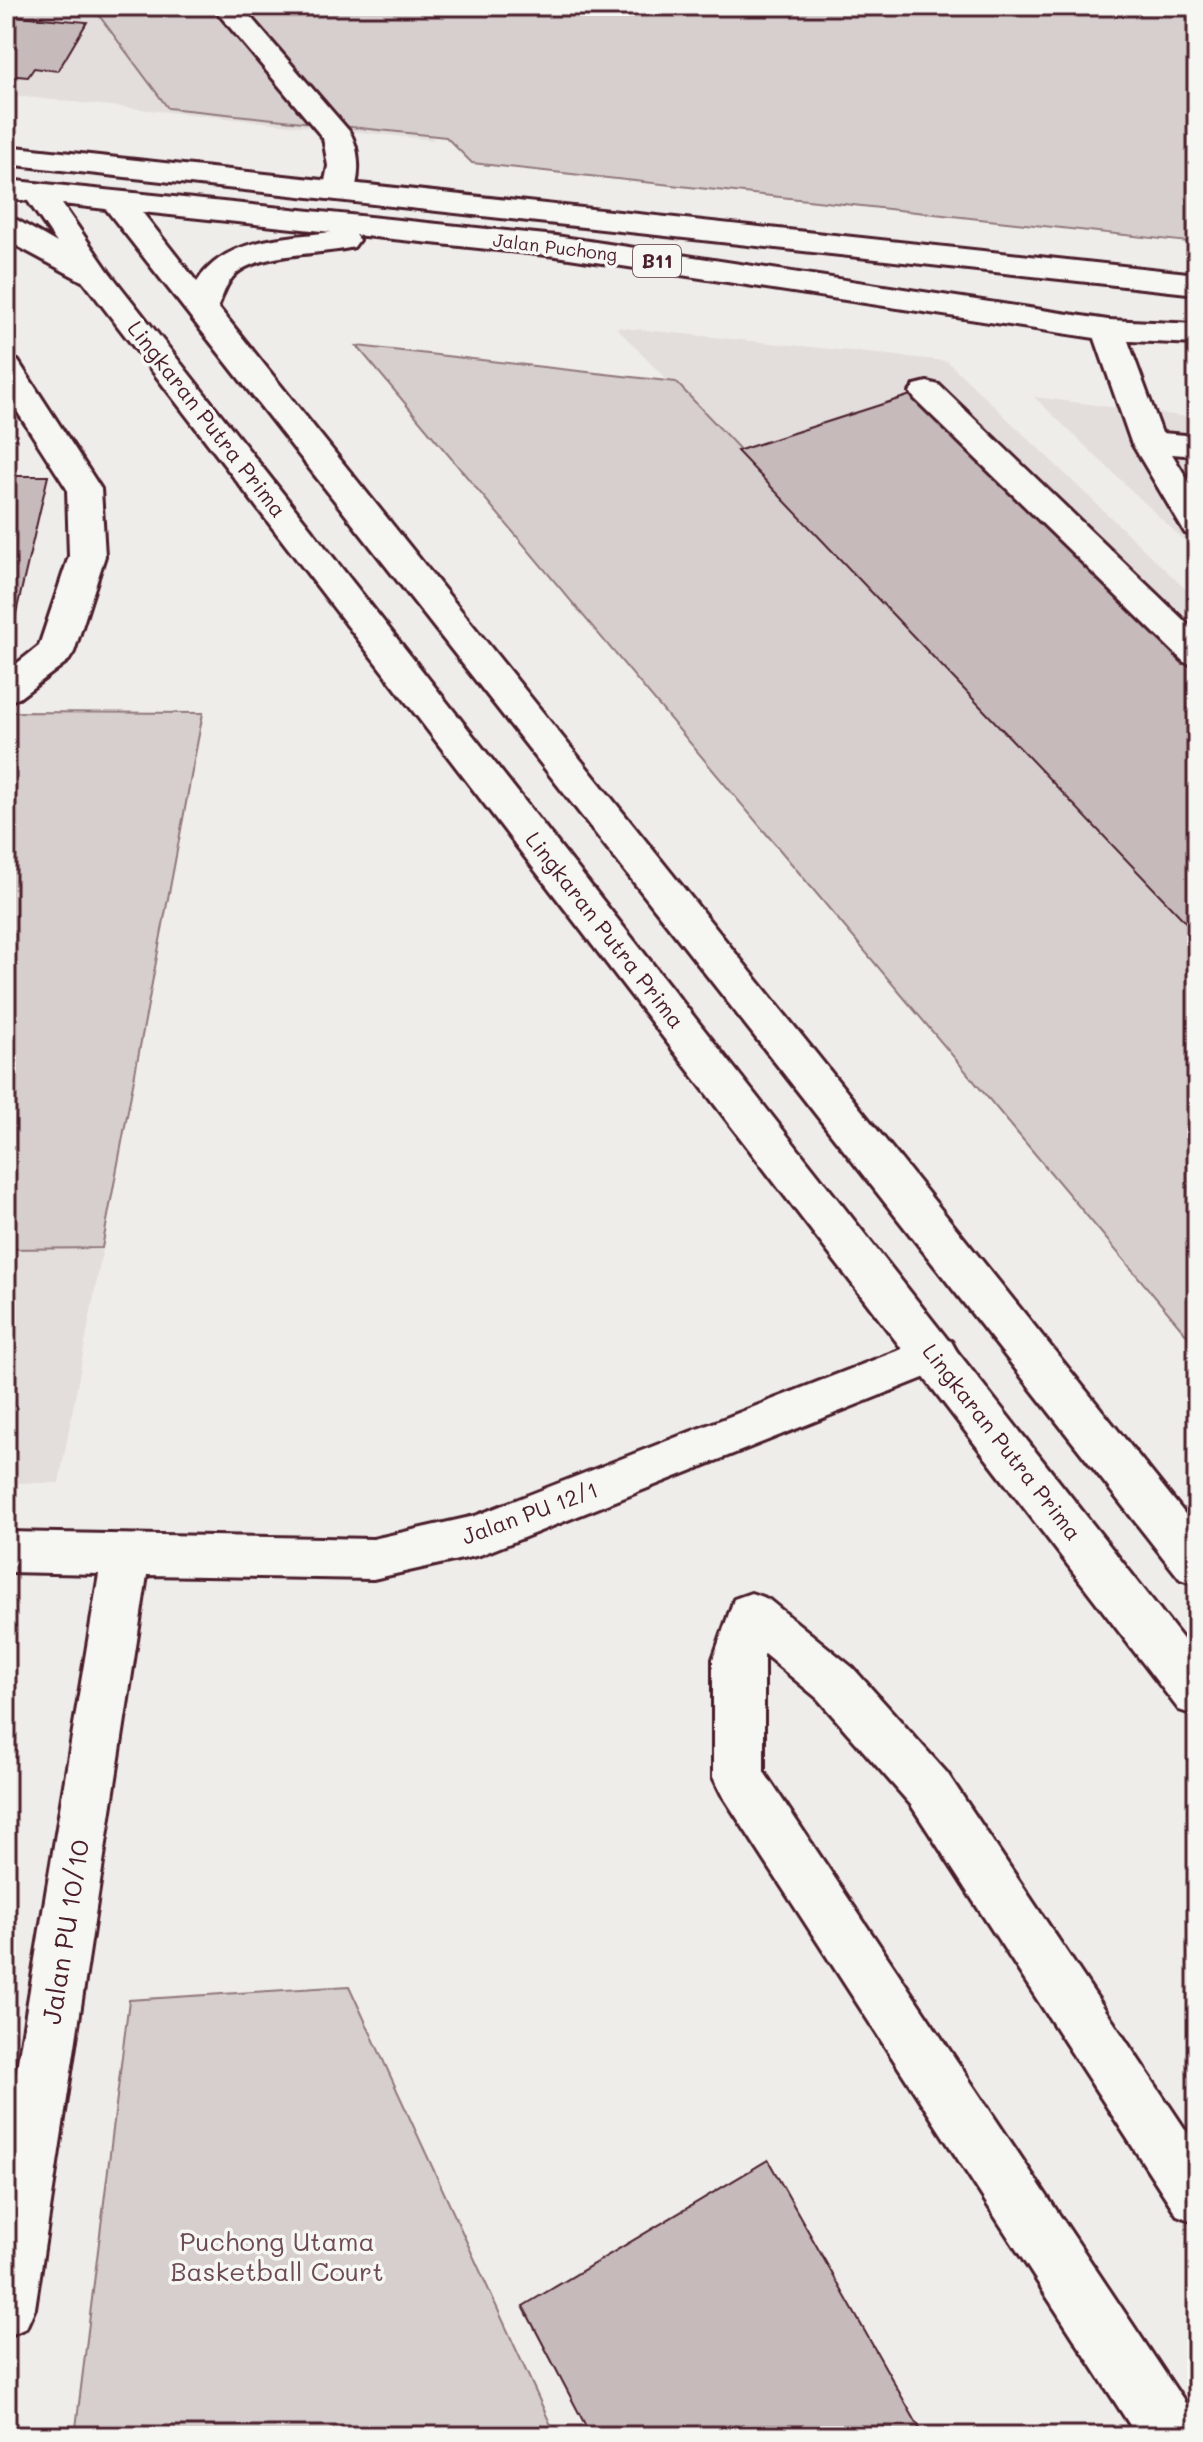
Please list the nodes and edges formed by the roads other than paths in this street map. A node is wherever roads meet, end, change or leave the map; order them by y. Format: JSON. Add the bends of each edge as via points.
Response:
{"nodes":[{"id":1,"x":226,"y":6,"type":"edge"},
{"id":2,"x":6,"y":155,"type":"edge"},
{"id":3,"x":56,"y":161,"type":"junction"},
{"id":4,"x":119,"y":183,"type":"junction"},
{"id":5,"x":6,"y":189,"type":"edge"},
{"id":6,"x":339,"y":191,"type":"junction"},
{"id":7,"x":38,"y":192,"type":"junction"},
{"id":8,"x":6,"y":227,"type":"edge"},
{"id":9,"x":401,"y":231,"type":"junction"},
{"id":10,"x":98,"y":279,"type":"junction"},
{"id":11,"x":1197,"y":284,"type":"edge"},
{"id":12,"x":201,"y":308,"type":"junction"},
{"id":13,"x":1108,"y":330,"type":"junction"},
{"id":14,"x":1197,"y":334,"type":"edge"},
{"id":15,"x":6,"y":368,"type":"edge"},
{"id":16,"x":927,"y":392,"type":"dead end"},
{"id":17,"x":1148,"y":442,"type":"junction"},
{"id":18,"x":1197,"y":446,"type":"edge"},
{"id":19,"x":1197,"y":525,"type":"edge"},
{"id":20,"x":1197,"y":654,"type":"edge"},
{"id":21,"x":6,"y":690,"type":"edge"},
{"id":22,"x":935,"y":1354,"type":"junction"},
{"id":23,"x":6,"y":1552,"type":"edge"},
{"id":24,"x":126,"y":1555,"type":"junction"},
{"id":25,"x":1197,"y":1565,"type":"edge"},
{"id":26,"x":1197,"y":1695,"type":"edge"},
{"id":27,"x":1197,"y":2196,"type":"edge"},
{"id":28,"x":6,"y":2308,"type":"edge"},
{"id":29,"x":1172,"y":2436,"type":"edge"}],
"edges":[{"from":1,"to":6,"type":"main road","via":[[338,137],[343,166]]},
{"from":2,"to":3,"type":"main road","name":"Jalan Puchong","number":"B11"},
{"from":3,"to":4,"type":"main road","name":"Jalan Puchong","number":"B11"},
{"from":3,"to":7,"type":"main road"},
{"from":4,"to":6,"type":"main road","name":"Jalan Puchong","number":"B11"},
{"from":4,"to":7,"type":"main road","name":"Jalan Puchong","number":"B11"},
{"from":4,"to":9,"type":"main road","name":"Jalan Puchong","number":"B11"},
{"from":4,"to":12,"type":"main road"},
{"from":5,"to":7,"type":"main road","name":"Jalan Puchong","number":"B11"},
{"from":6,"to":11,"type":"main road","name":"Jalan Puchong","number":"B11"},
{"from":7,"to":10,"type":"main road","name":"Lingkaran Putra Prima"},
{"from":8,"to":10,"type":"main road"},
{"from":9,"to":12,"type":"main road","via":[[231,262],[219,273]]},
{"from":9,"to":13,"type":"main road","name":"Jalan Puchong","number":"B11","via":[[556,246]]},
{"from":10,"to":22,"type":"main road","name":"Lingkaran Putra Prima"},
{"from":12,"to":25,"type":"main road"},
{"from":13,"to":14,"type":"main road","name":"Jalan Puchong","number":"B11"},
{"from":13,"to":17,"type":"main road"},
{"from":15,"to":21,"type":"main road","via":[[84,489],[87,556],[56,652]]},
{"from":16,"to":20,"type":"main road"},
{"from":17,"to":18,"type":"main road"},
{"from":17,"to":19,"type":"main road"},
{"from":22,"to":24,"type":"main road","name":"Jalan PU 12/1","via":[[480,1535],[373,1559]]},
{"from":22,"to":26,"type":"main road","name":"Lingkaran Putra Prima"},
{"from":23,"to":24,"type":"main road","name":"Jalan PU 12/1"},
{"from":24,"to":28,"type":"main road","name":"Jalan PU 10/10"},
{"from":27,"to":29,"type":"main road","via":[[929,1789],[835,1683],[751,1614],[738,1659],[739,1777]]}]}
